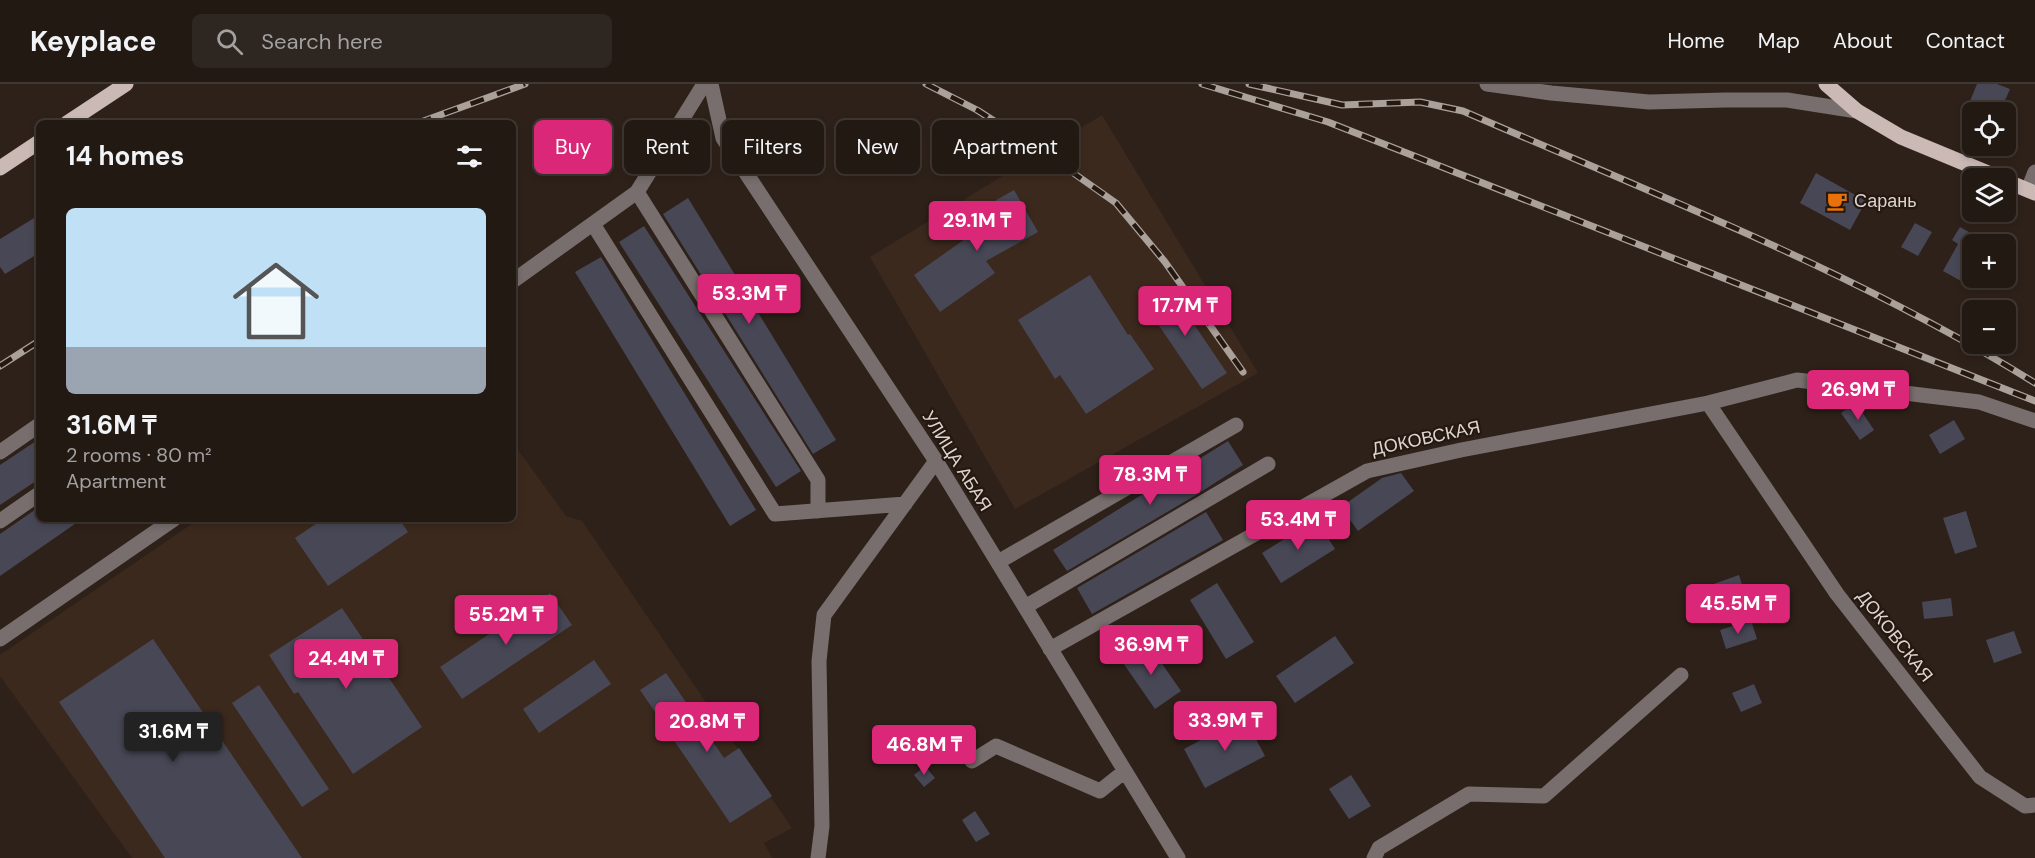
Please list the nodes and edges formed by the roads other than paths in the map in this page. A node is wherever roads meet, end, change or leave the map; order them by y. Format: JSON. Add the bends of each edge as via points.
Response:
{"nodes":[{"id":1,"x":126,"y":84,"type":"edge"},
{"id":2,"x":704,"y":84,"type":"edge"},
{"id":3,"x":711,"y":84,"type":"edge"},
{"id":4,"x":1487,"y":84,"type":"edge"},
{"id":5,"x":1826,"y":84,"type":"edge"},
{"id":6,"x":109,"y":89,"type":"edge"},
{"id":7,"x":1857,"y":111,"type":"junction"},
{"id":8,"x":71,"y":120,"type":"edge"},
{"id":9,"x":36,"y":144,"type":"edge"},
{"id":10,"x":0,"y":168,"type":"edge"},
{"id":11,"x":1976,"y":168,"type":"edge"},
{"id":12,"x":2035,"y":172,"type":"edge"},
{"id":13,"x":2016,"y":185,"type":"edge"},
{"id":14,"x":2031,"y":191,"type":"edge"},
{"id":15,"x":638,"y":192,"type":"junction"},
{"id":16,"x":593,"y":224,"type":"junction"},
{"id":17,"x":516,"y":279,"type":"edge"},
{"id":18,"x":1708,"y":403,"type":"junction"},
{"id":19,"x":2035,"y":420,"type":"edge"},
{"id":20,"x":1236,"y":425,"type":"dead end"},
{"id":21,"x":36,"y":427,"type":"edge"},
{"id":22,"x":0,"y":452,"type":"edge"},
{"id":23,"x":936,"y":461,"type":"junction"},
{"id":24,"x":1268,"y":464,"type":"dead end"},
{"id":25,"x":36,"y":496,"type":"edge"},
{"id":26,"x":905,"y":504,"type":"junction"},
{"id":27,"x":818,"y":511,"type":"junction"},
{"id":28,"x":0,"y":520,"type":"edge"},
{"id":29,"x":170,"y":522,"type":"edge"},
{"id":30,"x":998,"y":562,"type":"junction"},
{"id":31,"x":1025,"y":607,"type":"junction"},
{"id":32,"x":0,"y":639,"type":"edge"},
{"id":33,"x":1050,"y":649,"type":"junction"},
{"id":34,"x":1681,"y":675,"type":"dead end"},
{"id":35,"x":972,"y":761,"type":"dead end"},
{"id":36,"x":1125,"y":771,"type":"junction"},
{"id":37,"x":2035,"y":805,"type":"edge"},
{"id":38,"x":818,"y":858,"type":"edge"},
{"id":39,"x":1178,"y":858,"type":"edge"},
{"id":40,"x":1374,"y":858,"type":"edge"}],
"edges":[{"from":1,"to":6,"type":"main road"},
{"from":2,"to":15,"type":"street"},
{"from":3,"to":23,"type":"street","name":"УЛИЦА АБАЯ","via":[[723,138]]},
{"from":4,"to":7,"type":"street","via":[[1650,102],[1787,100]]},
{"from":5,"to":7,"type":"main road"},
{"from":6,"to":8,"type":"main road"},
{"from":7,"to":11,"type":"main road","via":[[1901,137]]},
{"from":9,"to":10,"type":"main road"},
{"from":12,"to":14,"type":"street"},
{"from":13,"to":14,"type":"main road"},
{"from":15,"to":16,"type":"street"},
{"from":15,"to":27,"type":"street","via":[[818,480]]},
{"from":16,"to":17,"type":"street"},
{"from":16,"to":27,"type":"street","via":[[775,514]]},
{"from":18,"to":19,"type":"street","name":"ДОКОВСКАЯ","via":[[1797,380],[1979,402]]},
{"from":18,"to":33,"type":"street","name":"ДОКОВСКАЯ","via":[[1367,471]]},
{"from":18,"to":37,"type":"street","name":"ДОКОВСКАЯ","via":[[1837,594],[1980,777],[2025,806]]},
{"from":20,"to":30,"type":"street"},
{"from":21,"to":22,"type":"street"},
{"from":23,"to":26,"type":"street"},
{"from":23,"to":30,"type":"street","name":"УЛИЦА АБАЯ"},
{"from":24,"to":31,"type":"street"},
{"from":25,"to":28,"type":"street"},
{"from":26,"to":27,"type":"street"},
{"from":26,"to":38,"type":"street","via":[[824,615],[819,661],[822,826]]},
{"from":29,"to":32,"type":"street"},
{"from":30,"to":31,"type":"street","name":"УЛИЦА АБАЯ"},
{"from":31,"to":33,"type":"street","name":"УЛИЦА АБАЯ"},
{"from":33,"to":36,"type":"street","name":"УЛИЦА АБАЯ"},
{"from":34,"to":40,"type":"street","via":[[1544,796],[1469,794],[1379,848]]},
{"from":35,"to":36,"type":"street","via":[[996,746],[1100,790]]},
{"from":36,"to":39,"type":"street","name":"УЛИЦА АБАЯ"}]}
